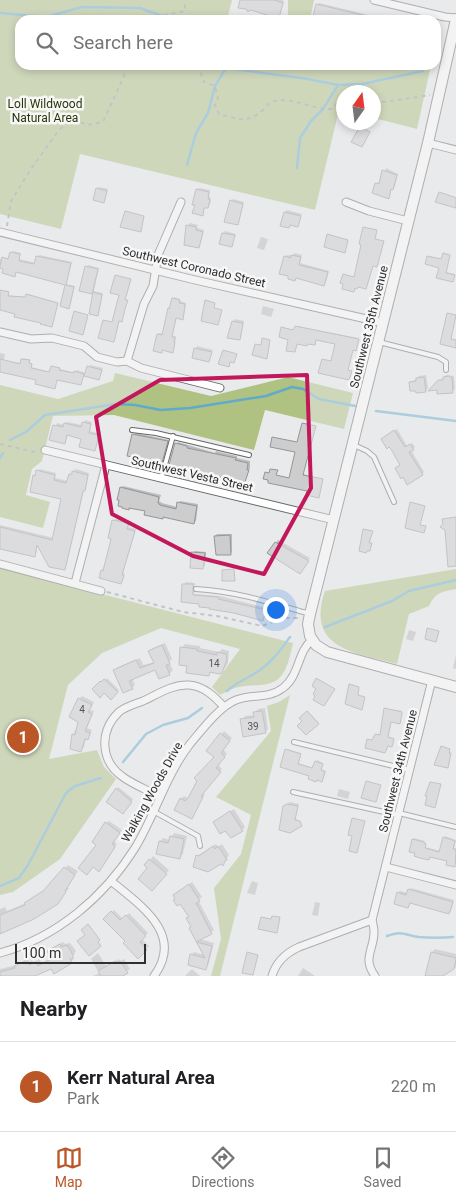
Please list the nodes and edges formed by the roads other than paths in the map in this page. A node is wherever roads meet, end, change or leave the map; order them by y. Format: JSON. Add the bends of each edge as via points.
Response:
{"nodes":[{"id":1,"x":374,"y":0,"type":"edge"},
{"id":2,"x":433,"y":15,"type":"edge"},
{"id":3,"x":441,"y":17,"type":"edge"},
{"id":4,"x":456,"y":19,"type":"edge"},
{"id":5,"x":428,"y":142,"type":"junction"},
{"id":6,"x":456,"y":150,"type":"edge"},
{"id":7,"x":181,"y":202,"type":"dead end"},
{"id":8,"x":346,"y":202,"type":"dead end"},
{"id":9,"x":408,"y":221,"type":"junction"},
{"id":10,"x":3,"y":232,"type":"edge"},
{"id":11,"x":155,"y":269,"type":"junction"},
{"id":12,"x":384,"y":323,"type":"junction"},
{"id":13,"x":0,"y":332,"type":"edge"},
{"id":14,"x":379,"y":342,"type":"junction"},
{"id":15,"x":127,"y":361,"type":"junction"},
{"id":16,"x":446,"y":370,"type":"dead end"},
{"id":17,"x":220,"y":388,"type":"dead end"},
{"id":18,"x":132,"y":430,"type":"dead end"},
{"id":19,"x":173,"y":436,"type":"junction"},
{"id":20,"x":352,"y":444,"type":"junction"},
{"id":21,"x":45,"y":450,"type":"road end"},
{"id":22,"x":250,"y":455,"type":"dead end"},
{"id":23,"x":106,"y":465,"type":"junction"},
{"id":24,"x":161,"y":478,"type":"junction"},
{"id":25,"x":394,"y":502,"type":"dead end"},
{"id":26,"x":334,"y":520,"type":"junction"},
{"id":27,"x":0,"y":564,"type":"edge"},
{"id":28,"x":75,"y":583,"type":"junction"},
{"id":29,"x":196,"y":589,"type":"dead end"},
{"id":30,"x":101,"y":591,"type":"road end"},
{"id":31,"x":310,"y":616,"type":"junction"},
{"id":32,"x":312,"y":640,"type":"junction"},
{"id":33,"x":432,"y":680,"type":"junction"},
{"id":34,"x":456,"y":687,"type":"edge"},
{"id":35,"x":224,"y":707,"type":"junction"},
{"id":36,"x":294,"y":742,"type":"dead end"},
{"id":37,"x":410,"y":770,"type":"junction"},
{"id":38,"x":293,"y":792,"type":"dead end"},
{"id":39,"x":160,"y":797,"type":"junction"},
{"id":40,"x":153,"y":811,"type":"junction"},
{"id":41,"x":399,"y":814,"type":"junction"},
{"id":42,"x":456,"y":827,"type":"edge"},
{"id":43,"x":200,"y":846,"type":"dead end"},
{"id":44,"x":386,"y":867,"type":"junction"},
{"id":45,"x":111,"y":881,"type":"junction"},
{"id":46,"x":456,"y":884,"type":"edge"},
{"id":47,"x":372,"y":920,"type":"junction"},
{"id":48,"x":0,"y":953,"type":"edge"},
{"id":49,"x":154,"y":976,"type":"edge"},
{"id":50,"x":272,"y":976,"type":"edge"},
{"id":51,"x":375,"y":976,"type":"edge"}],
"edges":[{"from":1,"to":2,"type":"street"},
{"from":3,"to":4,"type":"street"},
{"from":4,"to":5,"type":"street","name":"Southwest 35th Avenue"},
{"from":5,"to":6,"type":"street"},
{"from":5,"to":9,"type":"street","name":"Southwest 35th Avenue"},
{"from":7,"to":11,"type":"street","via":[[158,254]]},
{"from":8,"to":9,"type":"street"},
{"from":9,"to":12,"type":"street","name":"Southwest 35th Avenue"},
{"from":10,"to":11,"type":"street","name":"Southwest Coronado Street"},
{"from":11,"to":12,"type":"street","name":"Southwest Coronado Street"},
{"from":11,"to":15,"type":"street","via":[[154,281]]},
{"from":12,"to":14,"type":"street","name":"Southwest 35th Avenue"},
{"from":13,"to":15,"type":"street","via":[[31,339],[52,338],[84,346],[97,357]]},
{"from":14,"to":16,"type":"lane","via":[[443,359]]},
{"from":14,"to":20,"type":"street","name":"Southwest 35th Avenue"},
{"from":15,"to":17,"type":"street","via":[[141,368]]},
{"from":18,"to":19,"type":"lane"},
{"from":19,"to":22,"type":"lane"},
{"from":19,"to":24,"type":"lane"},
{"from":20,"to":25,"type":"lane","via":[[374,457]]},
{"from":20,"to":26,"type":"street","name":"Southwest 35th Avenue"},
{"from":21,"to":23,"type":"street","name":"Southwest Vesta Street"},
{"from":23,"to":24,"type":"street","name":"Southwest Vesta Street"},
{"from":23,"to":28,"type":"street"},
{"from":24,"to":26,"type":"street","name":"Southwest Vesta Street"},
{"from":26,"to":31,"type":"street","name":"Southwest 35th Avenue"},
{"from":27,"to":28,"type":"street"},
{"from":28,"to":30,"type":"street"},
{"from":29,"to":31,"type":"lane","via":[[244,595]]},
{"from":31,"to":32,"type":"street","name":"Southwest 35th Avenue","via":[[308,630]]},
{"from":32,"to":33,"type":"street","via":[[336,656]]},
{"from":32,"to":35,"type":"street","name":"Walking Woods Drive","via":[[304,649],[294,676],[283,689],[266,696],[237,699]]},
{"from":33,"to":34,"type":"street"},
{"from":33,"to":37,"type":"street","name":"Southwest 34th Avenue"},
{"from":35,"to":39,"type":"street","name":"Walking Woods Drive","via":[[190,746]]},
{"from":35,"to":39,"type":"street","via":[[205,690],[191,685],[177,686],[121,710],[109,722],[104,736],[104,751],[111,766],[123,777]]},
{"from":36,"to":37,"type":"lane"},
{"from":37,"to":41,"type":"street","name":"Southwest 34th Avenue"},
{"from":38,"to":41,"type":"lane"},
{"from":39,"to":40,"type":"street","name":"Walking Woods Drive"},
{"from":40,"to":43,"type":"lane","via":[[198,836]]},
{"from":40,"to":45,"type":"street","name":"Walking Woods Drive","via":[[135,848]]},
{"from":41,"to":42,"type":"lane"},
{"from":41,"to":44,"type":"street","name":"Southwest 34th Avenue"},
{"from":44,"to":46,"type":"street"},
{"from":44,"to":47,"type":"street","name":"Southwest 34th Avenue"},
{"from":45,"to":48,"type":"street","name":"Walking Woods Drive","via":[[57,928]]},
{"from":45,"to":49,"type":"street","via":[[151,915],[161,930],[164,953]]},
{"from":47,"to":50,"type":"street","via":[[288,952]]},
{"from":47,"to":51,"type":"street","name":"Southwest 34th Avenue","via":[[374,933],[368,959]]}]}
